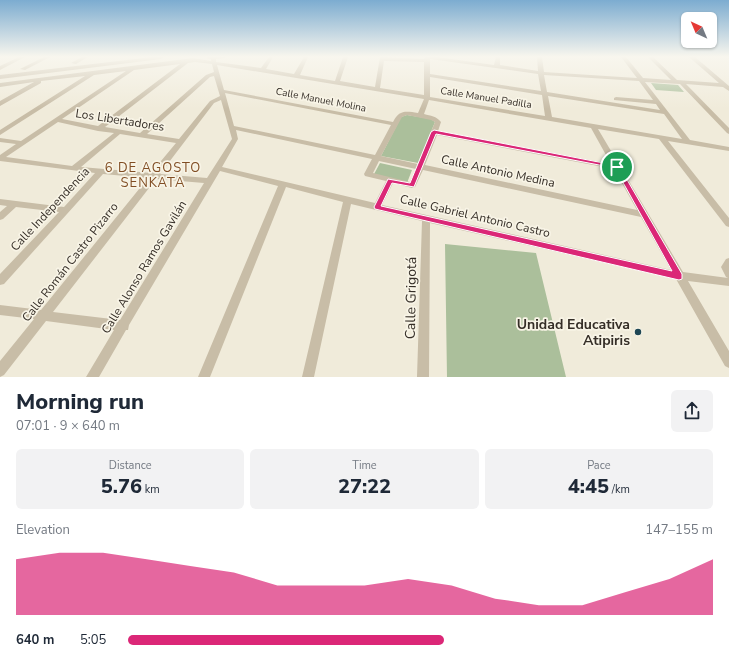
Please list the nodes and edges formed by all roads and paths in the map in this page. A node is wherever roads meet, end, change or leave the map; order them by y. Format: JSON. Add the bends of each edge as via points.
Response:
{"nodes":[{"id":1,"x":216,"y":74,"type":"edge"},
{"id":2,"x":19,"y":75,"type":"edge"},
{"id":3,"x":41,"y":75,"type":"edge"},
{"id":4,"x":80,"y":75,"type":"edge"},
{"id":5,"x":91,"y":75,"type":"edge"},
{"id":6,"x":124,"y":75,"type":"edge"},
{"id":7,"x":169,"y":75,"type":"edge"},
{"id":8,"x":214,"y":75,"type":"edge"},
{"id":9,"x":288,"y":75,"type":"edge"},
{"id":10,"x":340,"y":75,"type":"edge"},
{"id":11,"x":379,"y":75,"type":"edge"},
{"id":12,"x":428,"y":75,"type":"joint"},
{"id":13,"x":541,"y":75,"type":"edge"},
{"id":14,"x":564,"y":75,"type":"edge"},
{"id":15,"x":636,"y":75,"type":"edge"},
{"id":16,"x":670,"y":75,"type":"edge"},
{"id":17,"x":712,"y":75,"type":"edge"},
{"id":18,"x":296,"y":76,"type":"joint"},
{"id":19,"x":0,"y":77,"type":"edge"},
{"id":20,"x":43,"y":79,"type":"junction"},
{"id":21,"x":0,"y":80,"type":"edge"},
{"id":22,"x":640,"y":80,"type":"junction"},
{"id":23,"x":678,"y":82,"type":"junction"},
{"id":24,"x":337,"y":83,"type":"junction"},
{"id":25,"x":0,"y":85,"type":"edge"},
{"id":26,"x":724,"y":85,"type":"junction"},
{"id":27,"x":729,"y":89,"type":"edge"},
{"id":28,"x":377,"y":90,"type":"junction"},
{"id":29,"x":544,"y":93,"type":"junction"},
{"id":30,"x":222,"y":94,"type":"junction"},
{"id":31,"x":565,"y":96,"type":"junction"},
{"id":32,"x":427,"y":98,"type":"junction"},
{"id":33,"x":657,"y":102,"type":"junction"},
{"id":34,"x":0,"y":104,"type":"edge"},
{"id":35,"x":664,"y":112,"type":"junction"},
{"id":36,"x":420,"y":116,"type":"junction"},
{"id":37,"x":549,"y":118,"type":"junction"},
{"id":38,"x":57,"y":120,"type":"junction"},
{"id":39,"x":394,"y":124,"type":"junction"},
{"id":40,"x":231,"y":127,"type":"junction"},
{"id":41,"x":594,"y":127,"type":"junction"},
{"id":42,"x":98,"y":128,"type":"junction"},
{"id":43,"x":119,"y":132,"type":"junction"},
{"id":44,"x":434,"y":132,"type":"junction"},
{"id":45,"x":729,"y":132,"type":"edge"},
{"id":46,"x":0,"y":133,"type":"edge"},
{"id":47,"x":141,"y":136,"type":"junction"},
{"id":48,"x":662,"y":138,"type":"junction"},
{"id":49,"x":0,"y":140,"type":"edge"},
{"id":50,"x":180,"y":141,"type":"junction"},
{"id":51,"x":688,"y":142,"type":"junction"},
{"id":52,"x":22,"y":143,"type":"junction"},
{"id":53,"x":729,"y":149,"type":"edge"},
{"id":54,"x":0,"y":158,"type":"edge"},
{"id":55,"x":377,"y":158,"type":"junction"},
{"id":56,"x":421,"y":166,"type":"junction"},
{"id":57,"x":617,"y":167,"type":"junction"},
{"id":58,"x":217,"y":168,"type":"junction"},
{"id":59,"x":74,"y":169,"type":"junction"},
{"id":60,"x":102,"y":171,"type":"junction"},
{"id":61,"x":153,"y":175,"type":"junction"},
{"id":62,"x":390,"y":180,"type":"junction"},
{"id":63,"x":209,"y":181,"type":"junction"},
{"id":64,"x":283,"y":184,"type":"junction"},
{"id":65,"x":348,"y":199,"type":"junction"},
{"id":66,"x":0,"y":202,"type":"edge"},
{"id":67,"x":14,"y":204,"type":"junction"},
{"id":68,"x":377,"y":207,"type":"junction"},
{"id":69,"x":65,"y":210,"type":"junction"},
{"id":70,"x":643,"y":214,"type":"junction"},
{"id":71,"x":0,"y":217,"type":"edge"},
{"id":72,"x":426,"y":219,"type":"junction"},
{"id":73,"x":729,"y":224,"type":"edge"},
{"id":74,"x":729,"y":262,"type":"edge"},
{"id":75,"x":729,"y":274,"type":"edge"},
{"id":76,"x":679,"y":276,"type":"junction"},
{"id":77,"x":0,"y":281,"type":"edge"},
{"id":78,"x":729,"y":282,"type":"edge"},
{"id":79,"x":0,"y":310,"type":"edge"},
{"id":80,"x":44,"y":315,"type":"junction"},
{"id":81,"x":124,"y":326,"type":"junction"},
{"id":82,"x":729,"y":362,"type":"edge"},
{"id":83,"x":0,"y":371,"type":"edge"},
{"id":84,"x":92,"y":377,"type":"edge"},
{"id":85,"x":204,"y":377,"type":"edge"},
{"id":86,"x":308,"y":377,"type":"edge"},
{"id":87,"x":423,"y":377,"type":"edge"}],
"edges":[{"from":1,"to":30,"type":"street","name":"Calle Alonso Ramos Gavilán"},
{"from":2,"to":19,"type":"street"},
{"from":3,"to":21,"type":"street"},
{"from":4,"to":20,"type":"street"},
{"from":5,"to":46,"type":"street"},
{"from":6,"to":38,"type":"street"},
{"from":7,"to":42,"type":"street"},
{"from":8,"to":47,"type":"street","via":[[208,76]]},
{"from":9,"to":18,"type":"street","name":"Calle Manuel Padilla"},
{"from":10,"to":24,"type":"street"},
{"from":11,"to":28,"type":"street"},
{"from":12,"to":29,"type":"street"},
{"from":12,"to":32,"type":"street"},
{"from":13,"to":29,"type":"street"},
{"from":14,"to":22,"type":"street"},
{"from":15,"to":22,"type":"street"},
{"from":16,"to":23,"type":"street"},
{"from":17,"to":26,"type":"street"},
{"from":18,"to":24,"type":"street","name":"Calle Manuel Padilla"},
{"from":20,"to":25,"type":"street"},
{"from":20,"to":34,"type":"street"},
{"from":22,"to":23,"type":"street"},
{"from":22,"to":33,"type":"street"},
{"from":23,"to":26,"type":"street"},
{"from":23,"to":45,"type":"street"},
{"from":24,"to":28,"type":"street","name":"Calle Manuel Padilla"},
{"from":26,"to":27,"type":"street"},
{"from":28,"to":32,"type":"street","name":"Calle Manuel Padilla"},
{"from":29,"to":31,"type":"street"},
{"from":29,"to":37,"type":"street"},
{"from":30,"to":39,"type":"street","name":"Calle Manuel Molina"},
{"from":30,"to":40,"type":"street","name":"Calle Alonso Ramos Gavilán"},
{"from":30,"to":50,"type":"street","name":"Calle Román Castro Pizarro","via":[[212,102]]},
{"from":31,"to":33,"type":"street"},
{"from":31,"to":35,"type":"street"},
{"from":32,"to":36,"type":"street"},
{"from":32,"to":37,"type":"street","name":"Calle Manuel Padilla"},
{"from":33,"to":35,"type":"street"},
{"from":35,"to":51,"type":"street"},
{"from":36,"to":39,"type":"street","via":[[403,114]]},
{"from":36,"to":44,"type":"street","via":[[438,121]]},
{"from":37,"to":41,"type":"street","name":"Calle Manuel Padilla"},
{"from":38,"to":42,"type":"street","name":"Los Libertadores"},
{"from":38,"to":52,"type":"street"},
{"from":39,"to":55,"type":"street"},
{"from":40,"to":55,"type":"street","name":"Calle Antonio Medina"},
{"from":40,"to":58,"type":"street","name":"Calle Alonso Ramos Gavilán","via":[[234,139]]},
{"from":41,"to":48,"type":"street","name":"Calle Manuel Padilla"},
{"from":41,"to":57,"type":"street"},
{"from":42,"to":43,"type":"street","name":"Los Libertadores"},
{"from":43,"to":47,"type":"street","name":"Los Libertadores"},
{"from":43,"to":59,"type":"street"},
{"from":44,"to":56,"type":"street"},
{"from":44,"to":57,"type":"street"},
{"from":47,"to":50,"type":"street","name":"Los Libertadores"},
{"from":48,"to":51,"type":"street","name":"Calle Manuel Padilla"},
{"from":48,"to":73,"type":"street"},
{"from":49,"to":52,"type":"street"},
{"from":50,"to":61,"type":"street","name":"Calle Román Castro Pizarro"},
{"from":51,"to":53,"type":"street","name":"Calle Manuel Padilla"},
{"from":52,"to":54,"type":"street"},
{"from":54,"to":59,"type":"street"},
{"from":55,"to":56,"type":"street","name":"Calle Antonio Medina"},
{"from":55,"to":62,"type":"street","via":[[368,174]]},
{"from":56,"to":62,"type":"street","via":[[412,185]]},
{"from":56,"to":70,"type":"street","name":"Calle Antonio Medina"},
{"from":57,"to":70,"type":"street"},
{"from":58,"to":63,"type":"street","name":"Calle Alonso Ramos Gavilán"},
{"from":58,"to":64,"type":"street","name":"Calle Gabriel Antonio Castro"},
{"from":59,"to":60,"type":"street"},
{"from":60,"to":61,"type":"street"},
{"from":60,"to":69,"type":"street","name":"Calle Independencia"},
{"from":61,"to":63,"type":"street"},
{"from":61,"to":80,"type":"street","name":"Calle Román Castro Pizarro"},
{"from":62,"to":68,"type":"street"},
{"from":63,"to":81,"type":"street","name":"Calle Alonso Ramos Gavilán"},
{"from":64,"to":65,"type":"street","name":"Calle Gabriel Antonio Castro"},
{"from":64,"to":85,"type":"street"},
{"from":65,"to":68,"type":"street","name":"Calle Gabriel Antonio Castro"},
{"from":65,"to":86,"type":"street"},
{"from":66,"to":67,"type":"street"},
{"from":67,"to":69,"type":"street"},
{"from":67,"to":71,"type":"street"},
{"from":68,"to":72,"type":"street","name":"Calle Gabriel Antonio Castro"},
{"from":69,"to":77,"type":"street","name":"Calle Independencia"},
{"from":70,"to":76,"type":"street"},
{"from":72,"to":76,"type":"street","name":"Calle Gabriel Antonio Castro"},
{"from":72,"to":87,"type":"street","name":"Calle Grigotá"},
{"from":74,"to":75,"type":"street","via":[[726,267]]},
{"from":76,"to":78,"type":"street","name":"Calle Gabriel Antonio Castro"},
{"from":76,"to":82,"type":"street"},
{"from":79,"to":80,"type":"street"},
{"from":80,"to":81,"type":"street"},
{"from":80,"to":83,"type":"street","name":"Calle Román Castro Pizarro"},
{"from":81,"to":84,"type":"street","name":"Calle Alonso Ramos Gavilán"}]}
